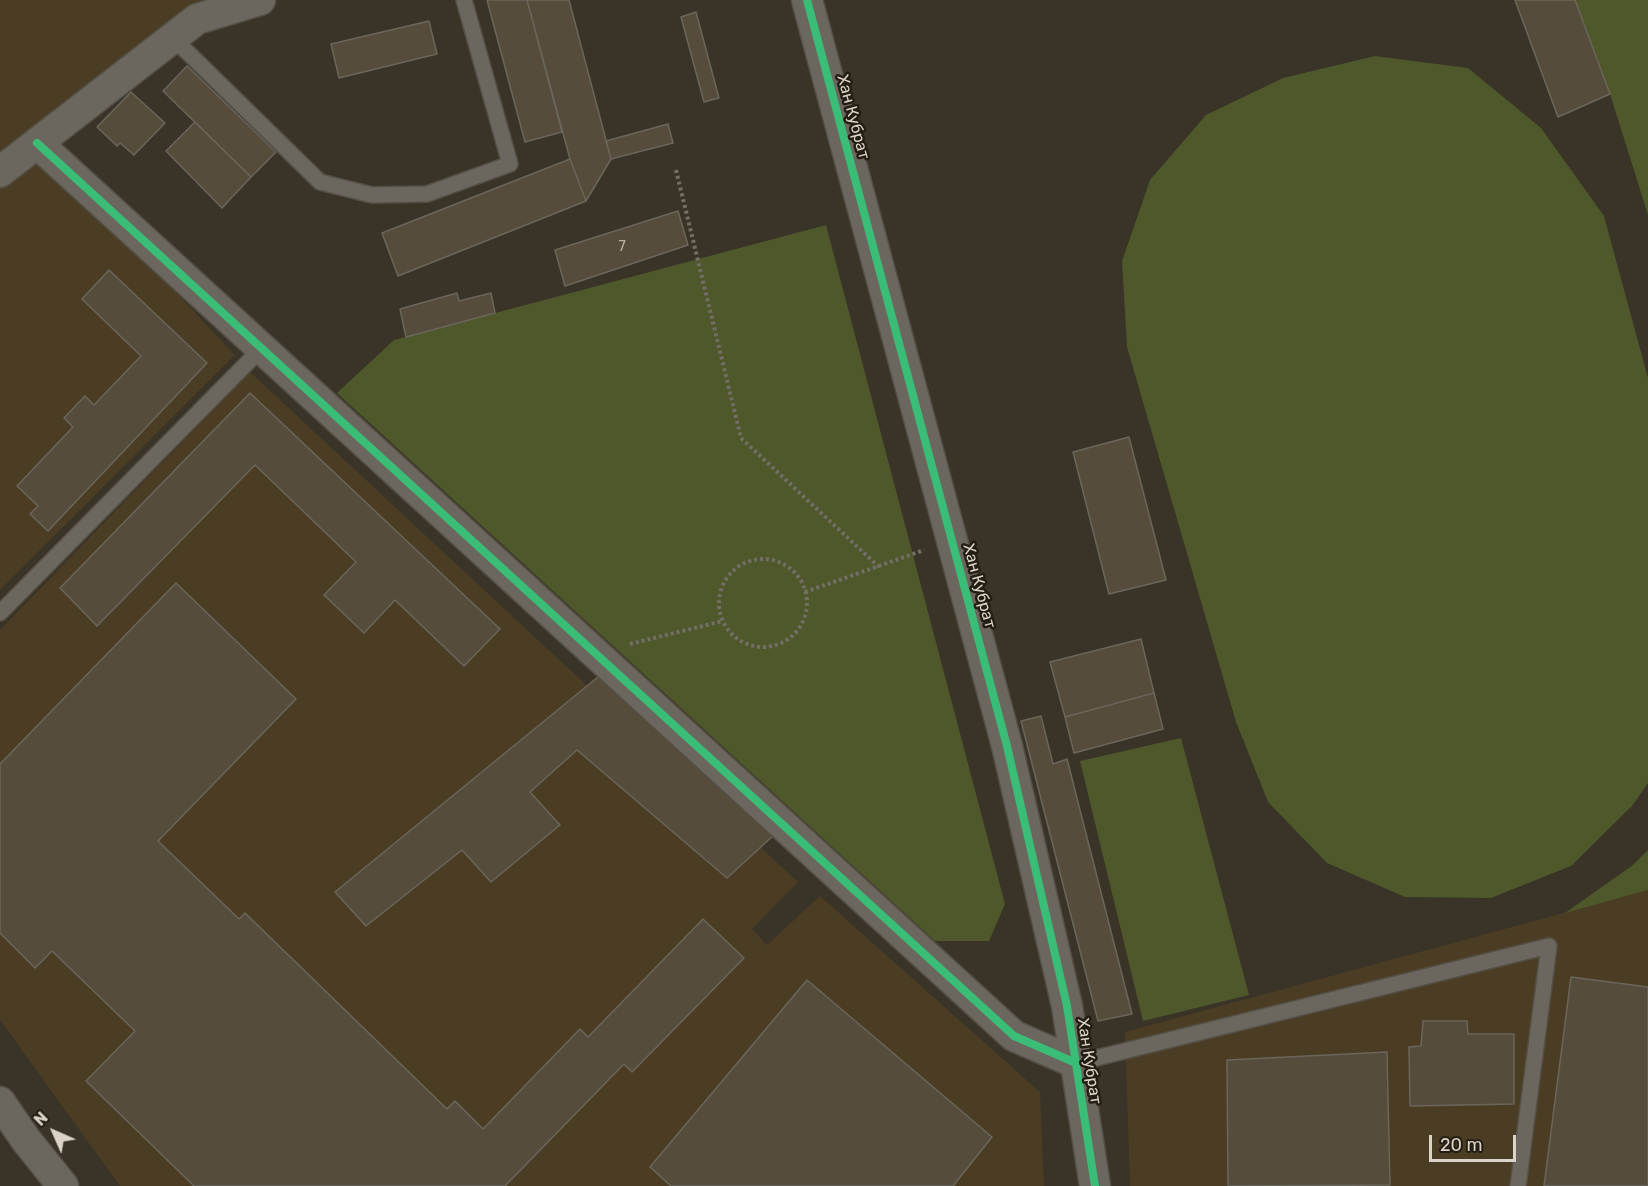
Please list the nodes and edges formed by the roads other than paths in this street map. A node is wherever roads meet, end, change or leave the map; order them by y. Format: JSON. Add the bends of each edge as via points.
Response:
{"nodes":[{"id":1,"x":260,"y":0,"type":"edge"},
{"id":2,"x":464,"y":0,"type":"edge"},
{"id":3,"x":807,"y":0,"type":"edge"},
{"id":4,"x":173,"y":38,"type":"junction"},
{"id":5,"x":37,"y":143,"type":"junction"},
{"id":6,"x":0,"y":172,"type":"edge"},
{"id":7,"x":262,"y":348,"type":"junction"},
{"id":8,"x":0,"y":614,"type":"edge"},
{"id":9,"x":1076,"y":1063,"type":"junction"},
{"id":10,"x":0,"y":1102,"type":"edge"},
{"id":11,"x":63,"y":1186,"type":"edge"},
{"id":12,"x":1095,"y":1186,"type":"edge"},
{"id":13,"x":1518,"y":1186,"type":"edge"}],
"edges":[{"from":1,"to":4,"type":"street","via":[[197,20]]},
{"from":2,"to":4,"type":"lane","via":[[510,164],[427,194],[372,195],[320,182]]},
{"from":3,"to":9,"type":"street","name":"Хан Кубрат","via":[[1007,746],[1067,1006]]},
{"from":4,"to":5,"type":"street"},
{"from":5,"to":6,"type":"street"},
{"from":5,"to":7,"type":"street"},
{"from":7,"to":8,"type":"lane"},
{"from":7,"to":9,"type":"street","via":[[1014,1036]]},
{"from":9,"to":12,"type":"street","name":"Хан Кубрат"},
{"from":9,"to":13,"type":"lane","via":[[1549,946]]},
{"from":10,"to":11,"type":"street"}]}
